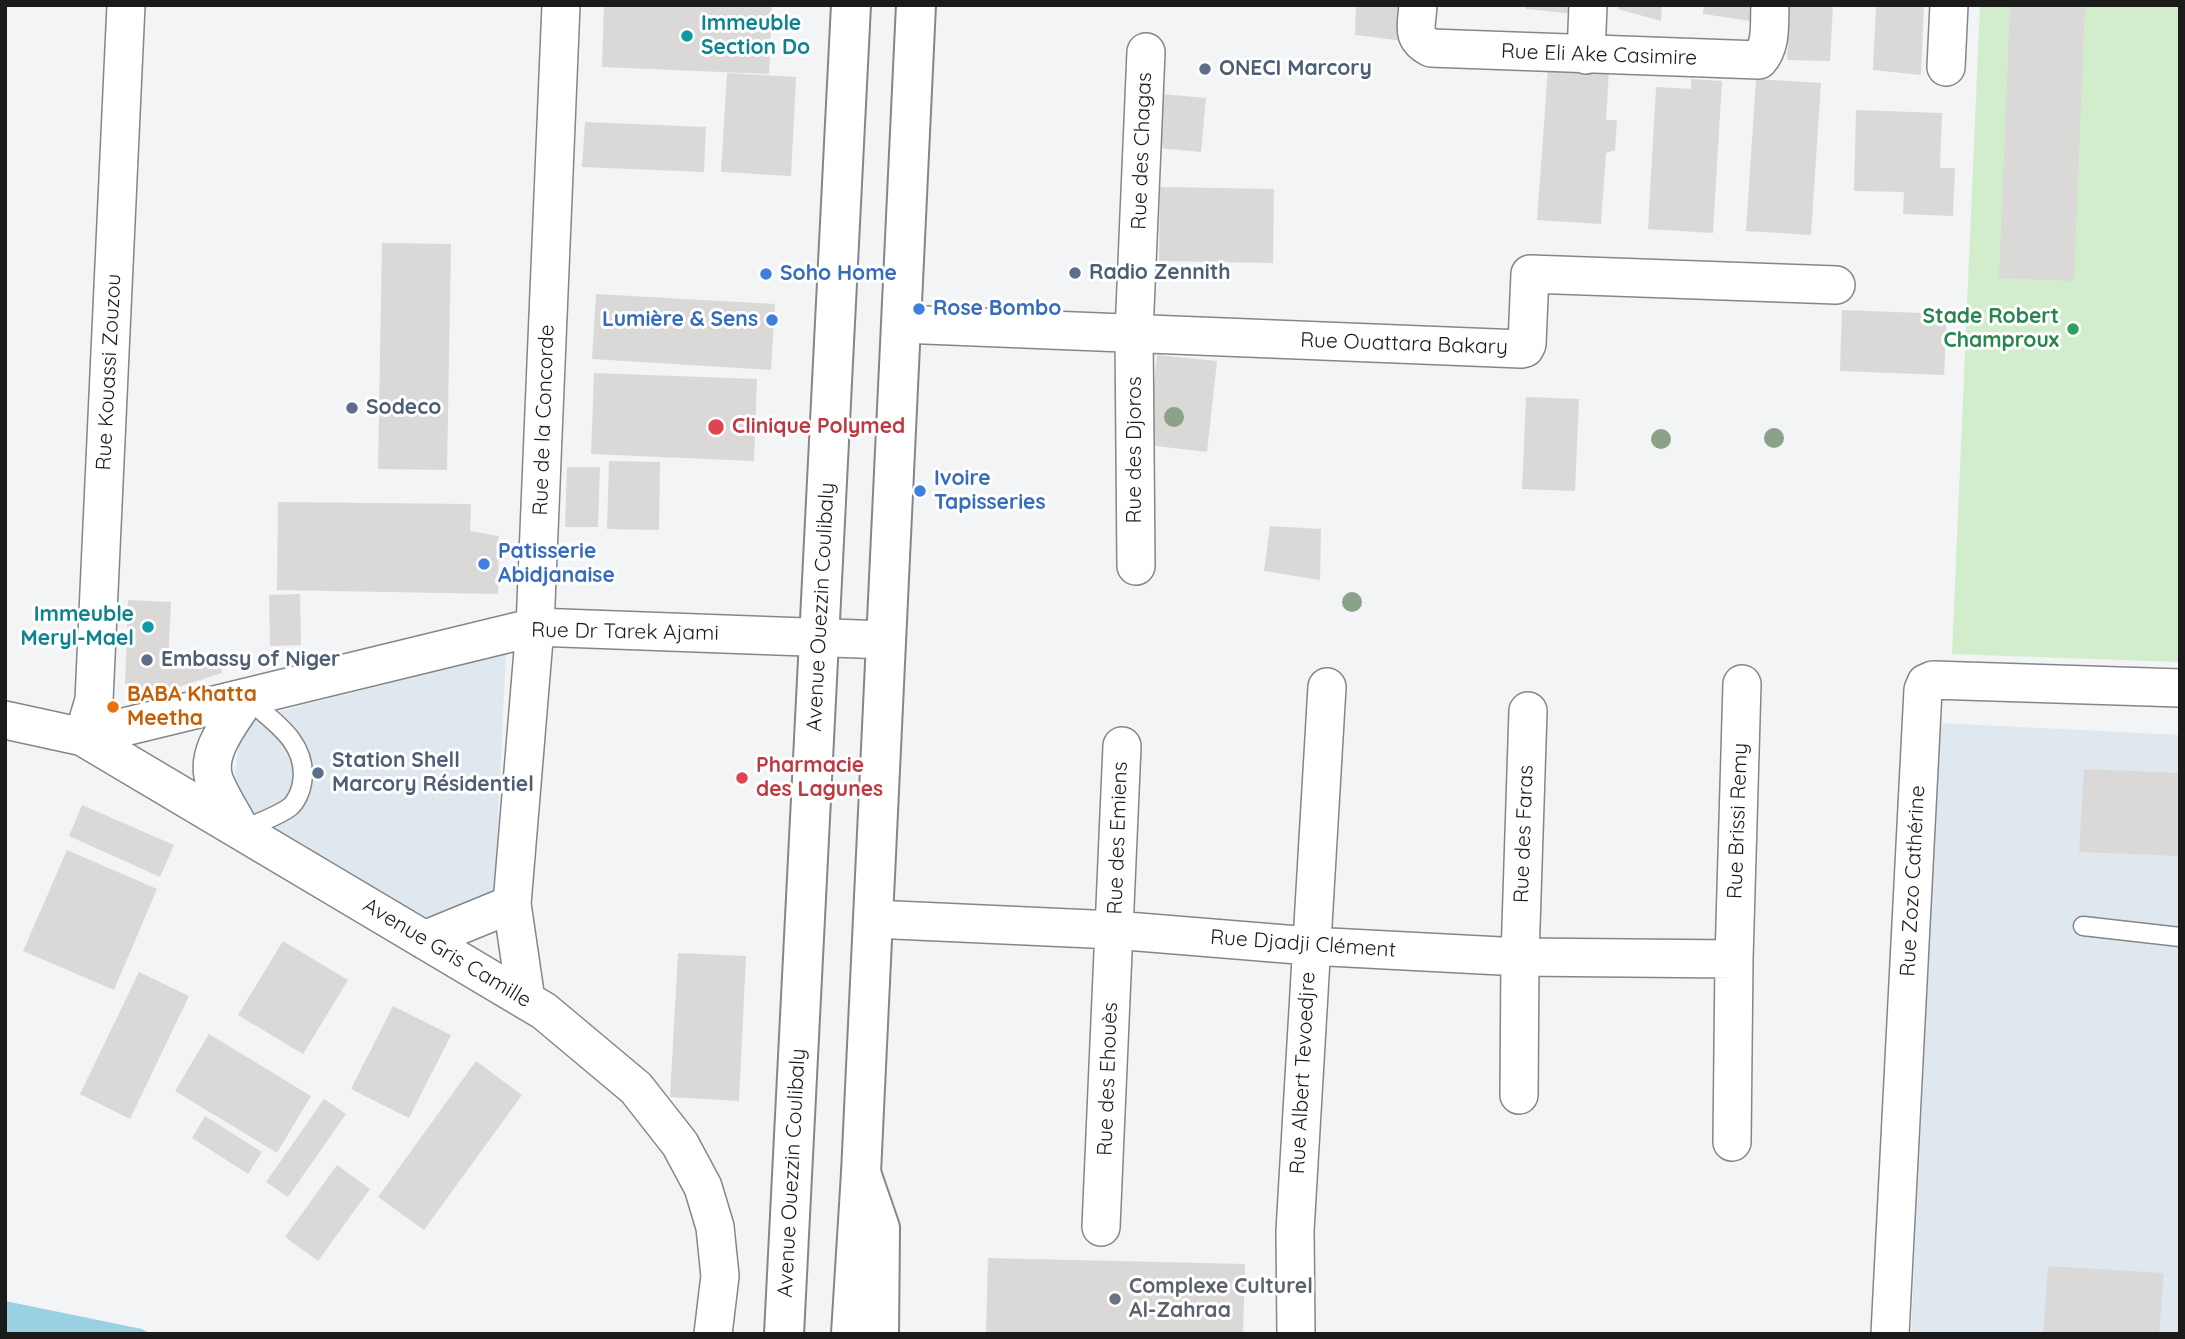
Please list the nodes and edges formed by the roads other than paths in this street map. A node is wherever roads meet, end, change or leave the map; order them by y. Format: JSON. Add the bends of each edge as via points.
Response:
{"nodes":[{"id":1,"x":126,"y":5,"type":"edge"},
{"id":2,"x":561,"y":5,"type":"edge"},
{"id":3,"x":851,"y":5,"type":"edge"},
{"id":4,"x":916,"y":5,"type":"edge"},
{"id":5,"x":1418,"y":5,"type":"edge"},
{"id":6,"x":1588,"y":5,"type":"edge"},
{"id":7,"x":1770,"y":5,"type":"edge"},
{"id":8,"x":1949,"y":5,"type":"edge"},
{"id":9,"x":1146,"y":52,"type":"dead end"},
{"id":10,"x":1586,"y":55,"type":"junction"},
{"id":11,"x":1946,"y":66,"type":"dead end"},
{"id":12,"x":1836,"y":285,"type":"dead end"},
{"id":13,"x":901,"y":324,"type":"junction"},
{"id":14,"x":1134,"y":333,"type":"junction"},
{"id":15,"x":1136,"y":566,"type":"dead end"},
{"id":16,"x":535,"y":627,"type":"junction"},
{"id":17,"x":819,"y":638,"type":"junction"},
{"id":18,"x":886,"y":640,"type":"junction"},
{"id":19,"x":1742,"y":684,"type":"dead end"},
{"id":20,"x":1326,"y":687,"type":"dead end"},
{"id":21,"x":2180,"y":688,"type":"edge"},
{"id":22,"x":246,"y":698,"type":"junction"},
{"id":23,"x":1528,"y":711,"type":"dead end"},
{"id":24,"x":5,"y":720,"type":"edge"},
{"id":25,"x":83,"y":737,"type":"junction"},
{"id":26,"x":1122,"y":746,"type":"dead end"},
{"id":27,"x":241,"y":831,"type":"junction"},
{"id":28,"x":512,"y":904,"type":"junction"},
{"id":29,"x":873,"y":919,"type":"junction"},
{"id":30,"x":2083,"y":926,"type":"dead end"},
{"id":31,"x":1114,"y":930,"type":"junction"},
{"id":32,"x":2180,"y":937,"type":"edge"},
{"id":33,"x":424,"y":940,"type":"junction"},
{"id":34,"x":1310,"y":946,"type":"junction"},
{"id":35,"x":1520,"y":957,"type":"junction"},
{"id":36,"x":1734,"y":959,"type":"junction"},
{"id":37,"x":526,"y":1000,"type":"junction"},
{"id":38,"x":1519,"y":1095,"type":"dead end"},
{"id":39,"x":1732,"y":1143,"type":"dead end"},
{"id":40,"x":861,"y":1173,"type":"junction"},
{"id":41,"x":1101,"y":1227,"type":"dead end"},
{"id":42,"x":713,"y":1334,"type":"edge"},
{"id":43,"x":784,"y":1334,"type":"edge"},
{"id":44,"x":851,"y":1334,"type":"edge"},
{"id":45,"x":880,"y":1334,"type":"edge"},
{"id":46,"x":1296,"y":1334,"type":"edge"},
{"id":47,"x":1890,"y":1334,"type":"edge"}],
"edges":[{"from":1,"to":25,"type":"street","name":"Rue Kouassi Zouzou","via":[[94,700]]},
{"from":2,"to":16,"type":"street","name":"Rue de la Concorde"},
{"from":3,"to":17,"type":"main road","name":"Avenue Ouezzin Coulibaly"},
{"from":4,"to":13,"type":"main road"},
{"from":5,"to":10,"type":"street","name":"Rue Eli Ake Casimire","via":[[1416,35],[1431,48]]},
{"from":6,"to":10,"type":"street"},
{"from":7,"to":10,"type":"street","name":"Rue Eli Ake Casimire","via":[[1768,42],[1759,60]]},
{"from":8,"to":11,"type":"street"},
{"from":9,"to":14,"type":"street","name":"Rue des Chagas"},
{"from":12,"to":14,"type":"street","name":"Rue Ouattara Bakary","via":[[1530,274],[1527,344],[1521,349]]},
{"from":13,"to":14,"type":"street","name":"Rue Ouattara Bakary"},
{"from":13,"to":18,"type":"main road"},
{"from":14,"to":15,"type":"street","name":"Rue des Djoros"},
{"from":16,"to":17,"type":"street","name":"Rue Dr Tarek Ajami"},
{"from":16,"to":22,"type":"street","name":"Rue Dr Tarek Ajami"},
{"from":16,"to":28,"type":"street","name":"Rue de la Concorde"},
{"from":17,"to":18,"type":"street","name":"Rue Dr Tarek Ajami"},
{"from":17,"to":43,"type":"main road","name":"Avenue Ouezzin Coulibaly"},
{"from":18,"to":29,"type":"main road"},
{"from":19,"to":36,"type":"street","name":"Rue Brissi Remy"},
{"from":20,"to":34,"type":"street","name":"Rue Albert Tevoedjre"},
{"from":21,"to":47,"type":"street","name":"Rue Zozo Cathérine","via":[[1926,682]]},
{"from":22,"to":25,"type":"street","name":"Rue Dr Tarek Ajami"},
{"from":22,"to":27,"type":"street","via":[[216,748],[212,764],[214,780]]},
{"from":22,"to":27,"type":"lane","via":[[299,748],[304,769],[292,806]]},
{"from":23,"to":35,"type":"street","name":"Rue des Faras"},
{"from":24,"to":25,"type":"street","name":"Avenue Gris Camille"},
{"from":25,"to":27,"type":"street","name":"Avenue Gris Camille"},
{"from":26,"to":31,"type":"street","name":"Rue des Emiens"},
{"from":27,"to":33,"type":"street","name":"Avenue Gris Camille"},
{"from":28,"to":33,"type":"street"},
{"from":28,"to":37,"type":"street","name":"Rue de la Concorde"},
{"from":29,"to":31,"type":"street","name":"Rue Djadji Clément"},
{"from":29,"to":40,"type":"main road"},
{"from":30,"to":32,"type":"lane"},
{"from":31,"to":34,"type":"street","name":"Rue Djadji Clément"},
{"from":31,"to":41,"type":"street","name":"Rue des Ehouès"},
{"from":33,"to":37,"type":"street","name":"Avenue Gris Camille"},
{"from":34,"to":35,"type":"street","name":"Rue Djadji Clément"},
{"from":34,"to":46,"type":"street","name":"Rue Albert Tevoedjre","via":[[1295,1231]]},
{"from":35,"to":36,"type":"street","name":"Rue Djadji Clément"},
{"from":35,"to":38,"type":"street","name":"Rue des Faras"},
{"from":36,"to":39,"type":"street","name":"Rue Brissi Remy"},
{"from":37,"to":42,"type":"street","name":"Avenue Gris Camille","via":[[636,1088],[680,1144],[703,1187],[715,1227],[720,1276]]},
{"from":40,"to":44,"type":"main road"},
{"from":40,"to":45,"type":"main road","via":[[880,1227]]}]}
